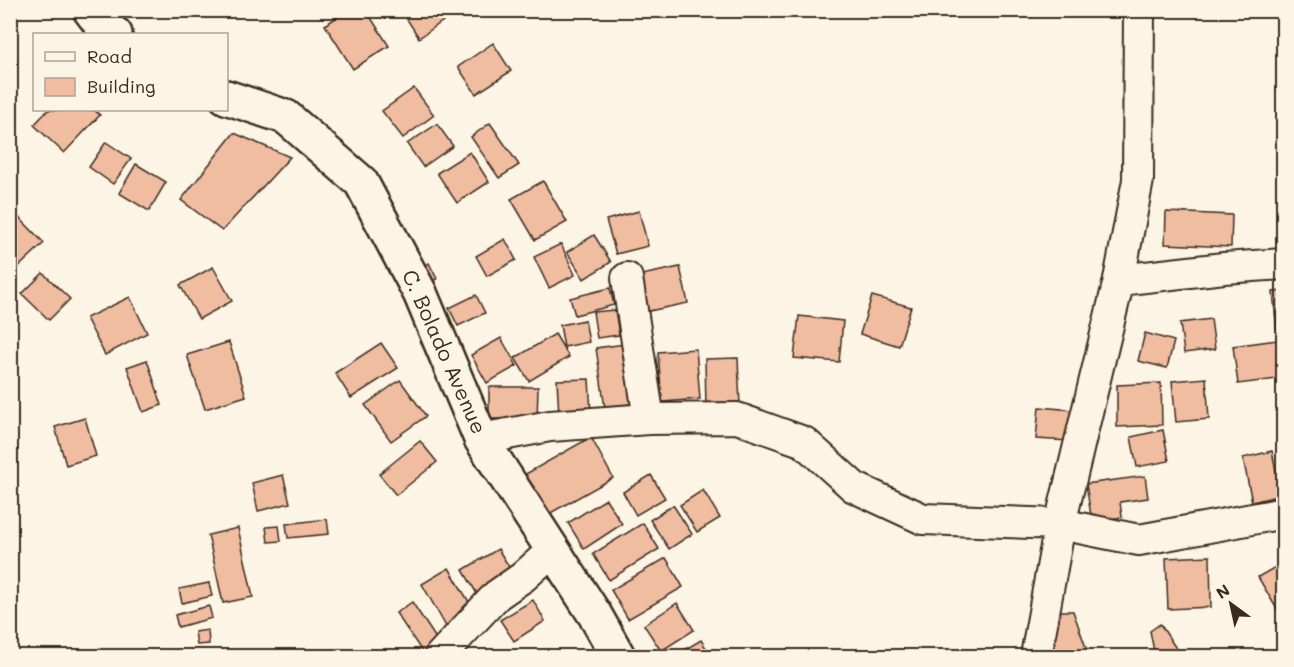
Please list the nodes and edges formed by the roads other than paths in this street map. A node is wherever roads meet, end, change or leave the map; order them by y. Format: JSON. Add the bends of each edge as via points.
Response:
{"nodes":[{"id":1,"x":90,"y":10,"type":"edge"},
{"id":2,"x":1139,"y":10,"type":"edge"},
{"id":3,"x":113,"y":33,"type":"edge"},
{"id":4,"x":228,"y":98,"type":"edge"},
{"id":5,"x":1284,"y":264,"type":"edge"},
{"id":6,"x":627,"y":278,"type":"dead end"},
{"id":7,"x":1119,"y":280,"type":"junction"},
{"id":8,"x":649,"y":419,"type":"junction"},
{"id":9,"x":481,"y":439,"type":"junction"},
{"id":10,"x":1284,"y":513,"type":"edge"},
{"id":11,"x":1059,"y":524,"type":"junction"},
{"id":12,"x":553,"y":550,"type":"junction"},
{"id":13,"x":440,"y":657,"type":"edge"},
{"id":14,"x":618,"y":657,"type":"edge"},
{"id":15,"x":1036,"y":657,"type":"edge"}],
"edges":[{"from":1,"to":3,"type":"street"},
{"from":2,"to":7,"type":"street","via":[[1138,180]]},
{"from":4,"to":9,"type":"street","name":"C. Bolado Avenue","via":[[286,117],[361,182],[420,294]]},
{"from":5,"to":7,"type":"street"},
{"from":6,"to":8,"type":"street"},
{"from":7,"to":11,"type":"street"},
{"from":8,"to":9,"type":"street","via":[[550,426]]},
{"from":8,"to":11,"type":"street","via":[[737,418],[804,442],[855,488],[923,519]]},
{"from":9,"to":12,"type":"street","name":"C. Bolado Avenue"},
{"from":10,"to":11,"type":"street","via":[[1139,540]]},
{"from":11,"to":15,"type":"street"},
{"from":12,"to":13,"type":"street","via":[[496,596]]},
{"from":12,"to":14,"type":"street","name":"C. Bolado Avenue"}]}
